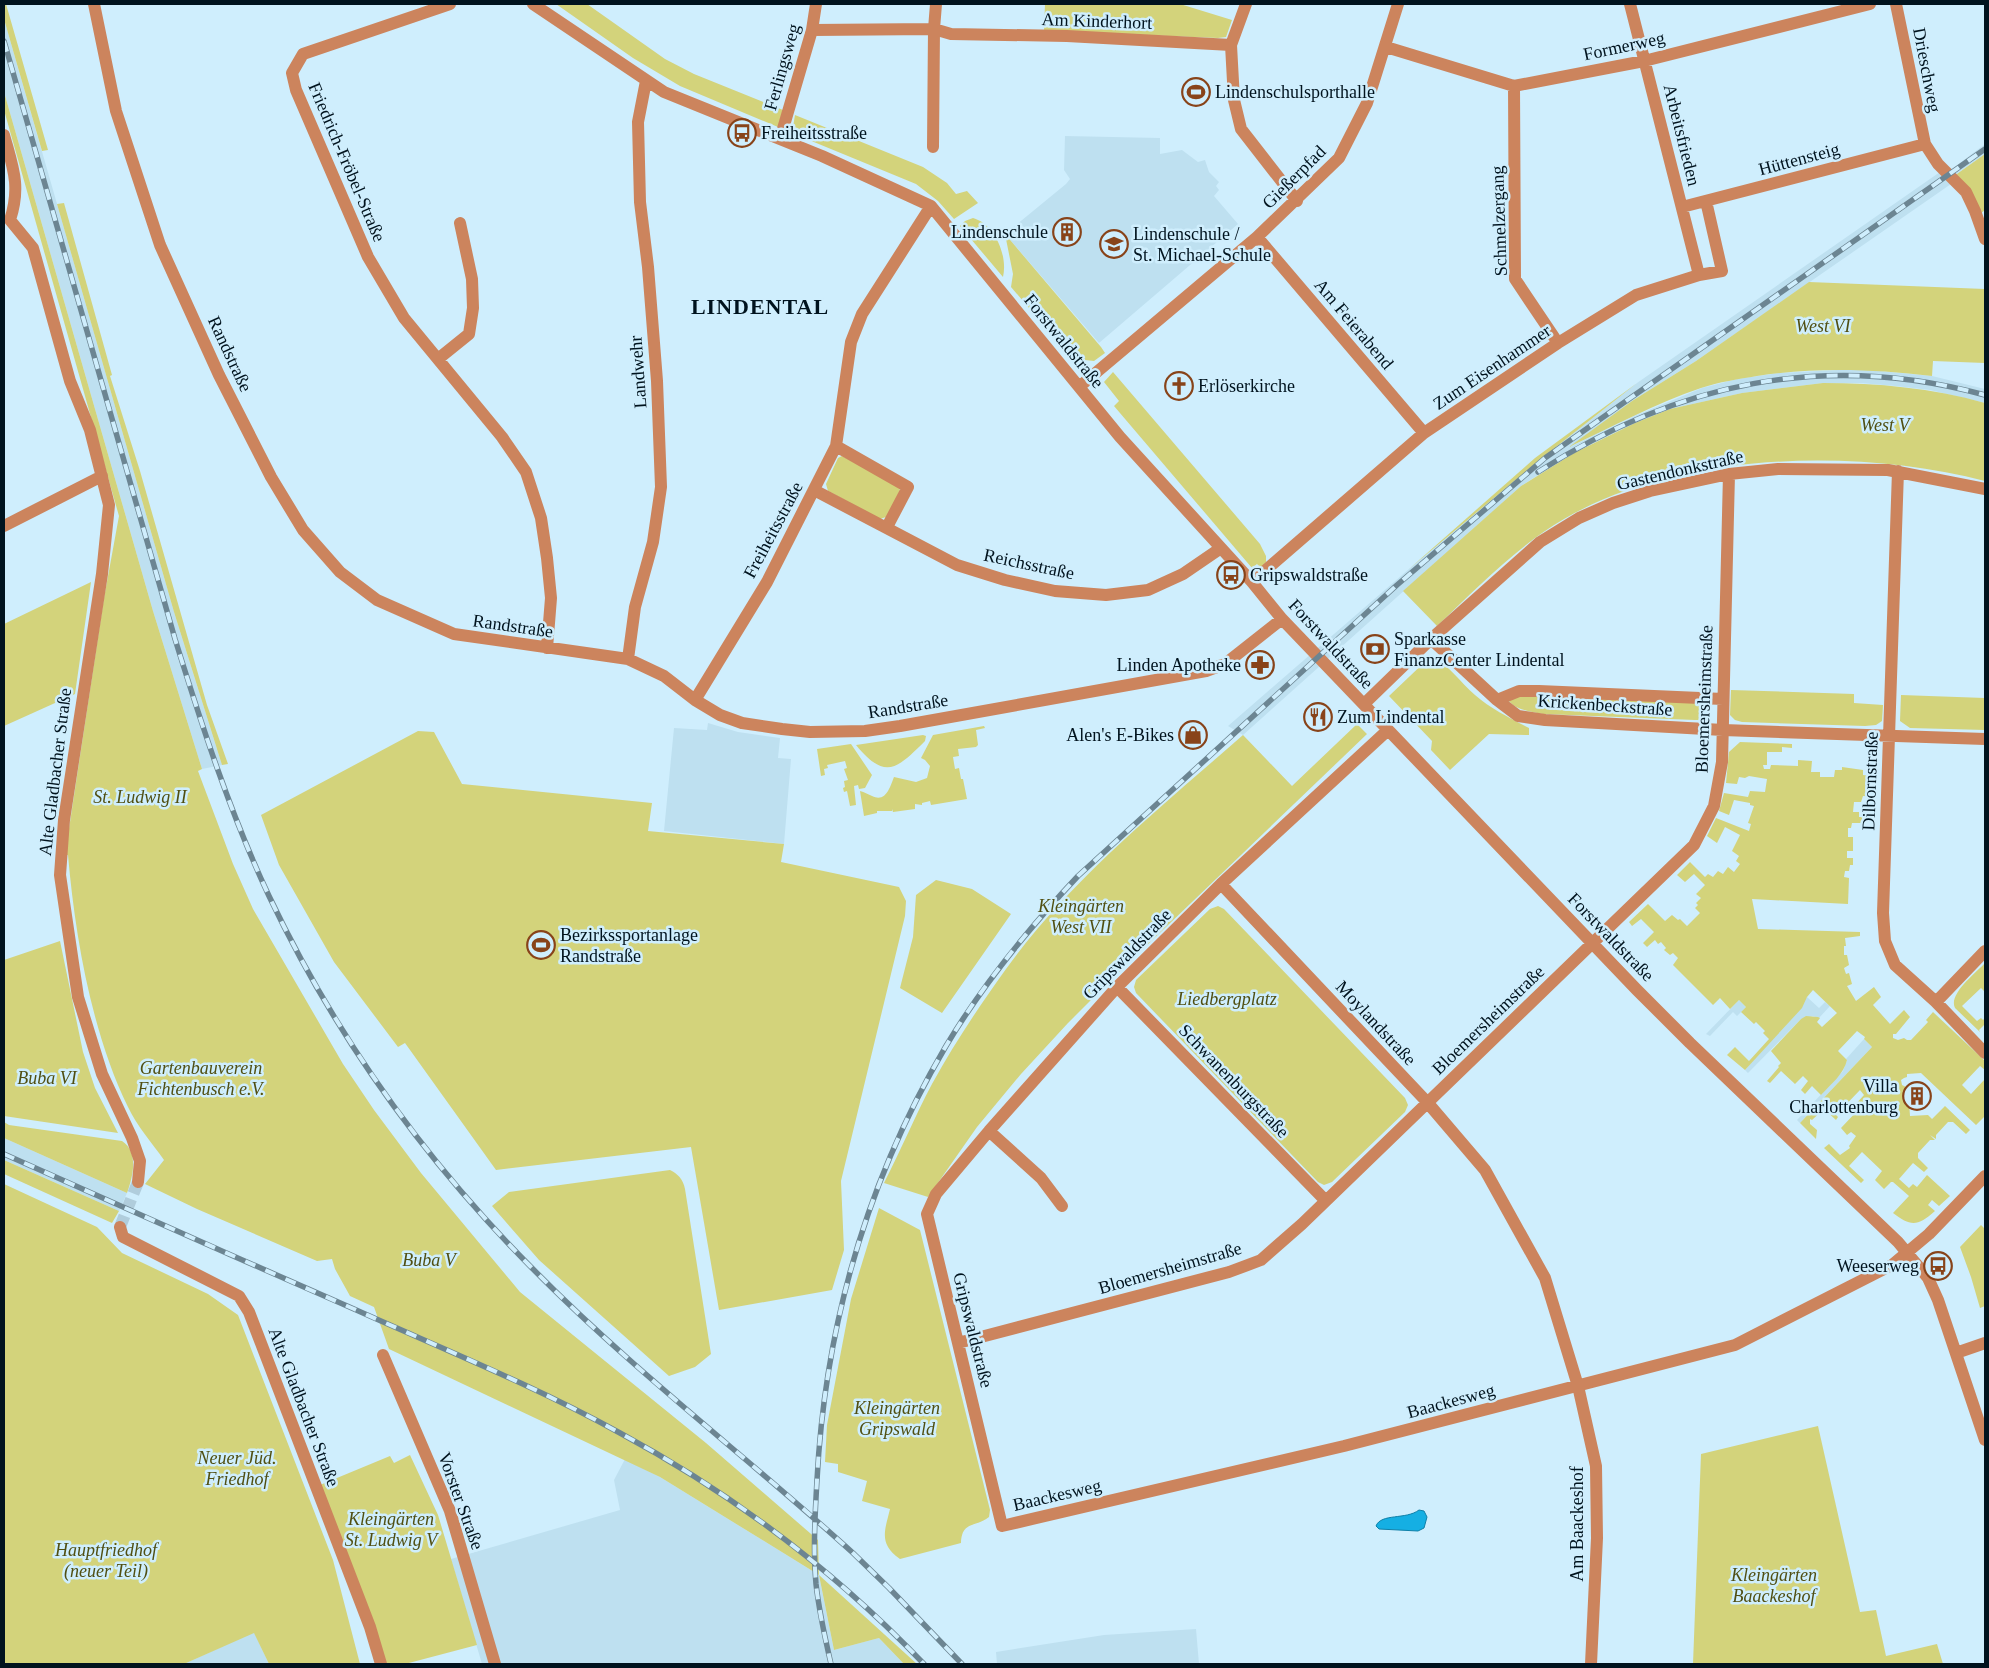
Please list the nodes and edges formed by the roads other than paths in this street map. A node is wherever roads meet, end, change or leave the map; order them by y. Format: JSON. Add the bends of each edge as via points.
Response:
{"nodes":[{"id":1,"x":94,"y":4,"type":"edge"},
{"id":2,"x":450,"y":4,"type":"edge"},
{"id":3,"x":533,"y":4,"type":"edge"},
{"id":4,"x":936,"y":4,"type":"edge"},
{"id":5,"x":1246,"y":4,"type":"edge"},
{"id":6,"x":1398,"y":4,"type":"edge"},
{"id":7,"x":1630,"y":4,"type":"edge"},
{"id":8,"x":1870,"y":4,"type":"edge"},
{"id":9,"x":1896,"y":4,"type":"edge"},
{"id":10,"x":812,"y":5,"type":"edge"},
{"id":11,"x":934,"y":29,"type":"junction"},
{"id":12,"x":812,"y":30,"type":"junction"},
{"id":13,"x":1230,"y":45,"type":"junction"},
{"id":14,"x":1386,"y":47,"type":"junction"},
{"id":15,"x":1644,"y":61,"type":"junction"},
{"id":16,"x":646,"y":81,"type":"junction"},
{"id":17,"x":1514,"y":86,"type":"junction"},
{"id":18,"x":4,"y":135,"type":"edge"},
{"id":19,"x":780,"y":139,"type":"junction"},
{"id":20,"x":1925,"y":144,"type":"junction"},
{"id":21,"x":933,"y":147,"type":"dead end"},
{"id":22,"x":1297,"y":201,"type":"junction"},
{"id":23,"x":1706,"y":201,"type":"junction"},
{"id":24,"x":930,"y":206,"type":"junction"},
{"id":25,"x":1682,"y":207,"type":"junction"},
{"id":26,"x":7,"y":219,"type":"edge"},
{"id":27,"x":460,"y":223,"type":"dead end"},
{"id":28,"x":1258,"y":237,"type":"junction"},
{"id":29,"x":1985,"y":239,"type":"edge"},
{"id":30,"x":1699,"y":275,"type":"junction"},
{"id":31,"x":1558,"y":343,"type":"junction"},
{"id":32,"x":438,"y":359,"type":"junction"},
{"id":33,"x":1079,"y":387,"type":"junction"},
{"id":34,"x":1424,"y":433,"type":"junction"},
{"id":35,"x":836,"y":446,"type":"junction"},
{"id":36,"x":1898,"y":471,"type":"junction"},
{"id":37,"x":1729,"y":474,"type":"junction"},
{"id":38,"x":102,"y":476,"type":"junction"},
{"id":39,"x":1985,"y":489,"type":"edge"},
{"id":40,"x":814,"y":490,"type":"junction"},
{"id":41,"x":4,"y":526,"type":"edge"},
{"id":42,"x":887,"y":527,"type":"junction"},
{"id":43,"x":1221,"y":548,"type":"junction"},
{"id":44,"x":1252,"y":582,"type":"junction"},
{"id":45,"x":1282,"y":619,"type":"junction"},
{"id":46,"x":1430,"y":639,"type":"junction"},
{"id":47,"x":547,"y":648,"type":"junction"},
{"id":48,"x":628,"y":659,"type":"junction"},
{"id":49,"x":1723,"y":698,"type":"junction"},
{"id":50,"x":695,"y":700,"type":"junction"},
{"id":51,"x":1497,"y":700,"type":"junction"},
{"id":52,"x":1364,"y":704,"type":"junction"},
{"id":53,"x":1388,"y":730,"type":"junction"},
{"id":54,"x":1723,"y":730,"type":"junction"},
{"id":55,"x":1889,"y":735,"type":"junction"},
{"id":56,"x":1985,"y":739,"type":"edge"},
{"id":57,"x":1221,"y":884,"type":"junction"},
{"id":58,"x":1593,"y":944,"type":"junction"},
{"id":59,"x":1985,"y":951,"type":"edge"},
{"id":60,"x":1118,"y":987,"type":"junction"},
{"id":61,"x":1936,"y":1002,"type":"junction"},
{"id":62,"x":1985,"y":1052,"type":"edge"},
{"id":63,"x":1427,"y":1102,"type":"junction"},
{"id":64,"x":989,"y":1131,"type":"junction"},
{"id":65,"x":1985,"y":1176,"type":"edge"},
{"id":66,"x":138,"y":1182,"type":"tunnel mouth"},
{"id":67,"x":1325,"y":1200,"type":"junction"},
{"id":68,"x":1062,"y":1206,"type":"dead end"},
{"id":69,"x":120,"y":1226,"type":"dead end"},
{"id":70,"x":1907,"y":1252,"type":"junction"},
{"id":71,"x":958,"y":1343,"type":"junction"},
{"id":72,"x":1985,"y":1344,"type":"edge"},
{"id":73,"x":1956,"y":1353,"type":"junction"},
{"id":74,"x":383,"y":1355,"type":"dead end"},
{"id":75,"x":1578,"y":1386,"type":"junction"},
{"id":76,"x":1985,"y":1440,"type":"edge"},
{"id":77,"x":1002,"y":1526,"type":"joint"},
{"id":78,"x":382,"y":1664,"type":"edge"},
{"id":79,"x":495,"y":1664,"type":"edge"},
{"id":80,"x":1591,"y":1664,"type":"edge"}],
"edges":[{"from":1,"to":47,"type":"street","name":"Randstraße","via":[[116,111],[160,245],[219,375],[271,477],[303,530],[340,572],[377,600],[454,634]]},
{"from":2,"to":32,"type":"street","name":"Friedrich-Fröbel-Straße","via":[[303,54],[292,73],[296,90],[368,257],[404,318]]},
{"from":3,"to":16,"type":"street","name":"Forstwaldstraße"},
{"from":4,"to":11,"type":"street"},
{"from":5,"to":13,"type":"street"},
{"from":6,"to":14,"type":"street","name":"Gießerpfad"},
{"from":7,"to":15,"type":"street","name":"Arbeitsfrieden"},
{"from":8,"to":15,"type":"street","name":"Formerweg"},
{"from":9,"to":20,"type":"street","name":"Drieschweg"},
{"from":10,"to":12,"type":"street","name":"Ferlingsweg"},
{"from":11,"to":12,"type":"street","name":"Am Kinderhort"},
{"from":11,"to":13,"type":"street","name":"Am Kinderhort","via":[[951,34],[1067,36]]},
{"from":11,"to":21,"type":"street"},
{"from":12,"to":19,"type":"street","name":"Ferlingsweg"},
{"from":13,"to":22,"type":"street","via":[[1234,100],[1241,129]]},
{"from":14,"to":17,"type":"street","name":"Formerweg"},
{"from":14,"to":22,"type":"street","name":"Gießerpfad","via":[[1367,103],[1339,158]]},
{"from":15,"to":17,"type":"street","name":"Formerweg"},
{"from":15,"to":25,"type":"street","name":"Arbeitsfrieden"},
{"from":16,"to":19,"type":"street","name":"Forstwaldstraße","via":[[664,92]]},
{"from":16,"to":48,"type":"street","name":"Landwehr","via":[[638,122],[640,202],[656,371],[661,487],[653,542],[635,607]]},
{"from":17,"to":31,"type":"street","name":"Schmelzergang","via":[[1515,279]]},
{"from":18,"to":26,"type":"street","name":"Alte Gladbacher Straße","via":[[17,191]]},
{"from":19,"to":24,"type":"street","name":"Forstwaldstraße"},
{"from":20,"to":23,"type":"street","name":"Hüttensteig"},
{"from":20,"to":29,"type":"street","via":[[1938,164],[1966,192]]},
{"from":22,"to":28,"type":"street","name":"Gießerpfad"},
{"from":23,"to":25,"type":"street","name":"Hüttensteig"},
{"from":23,"to":30,"type":"street","name":"Zum Eisenhammer","via":[[1722,271]]},
{"from":24,"to":33,"type":"street","name":"Forstwaldstraße"},
{"from":24,"to":35,"type":"street","name":"Freiheitsstraße","via":[[862,314],[851,342]]},
{"from":25,"to":30,"type":"street","name":"Arbeitsfrieden"},
{"from":26,"to":38,"type":"street","name":"Alte Gladbacher Straße","via":[[33,248],[70,381],[90,430]]},
{"from":27,"to":32,"type":"street","via":[[472,279],[471,325],[469,334]]},
{"from":28,"to":33,"type":"street","name":"Gießerpfad"},
{"from":28,"to":34,"type":"street","name":"Am Feierabend"},
{"from":30,"to":31,"type":"street","name":"Zum Eisenhammer","via":[[1636,295]]},
{"from":31,"to":34,"type":"street","name":"Zum Eisenhammer"},
{"from":32,"to":47,"type":"street","name":"Friedrich-Fröbel-Straße","via":[[502,437],[526,472],[541,518],[548,558],[551,598]]},
{"from":33,"to":43,"type":"street","name":"Forstwaldstraße"},
{"from":34,"to":44,"type":"street","name":"Zum Eisenhammer"},
{"from":35,"to":40,"type":"street","name":"Freiheitsstraße"},
{"from":35,"to":42,"type":"street","via":[[908,487]]},
{"from":36,"to":37,"type":"street","name":"Gastendonkstraße","via":[[1778,469]]},
{"from":36,"to":39,"type":"street","name":"Gastendonkstraße"},
{"from":36,"to":55,"type":"street","name":"Dilbornstraße"},
{"from":37,"to":46,"type":"street","name":"Gastendonkstraße","via":[[1650,491],[1579,518],[1540,542]]},
{"from":37,"to":49,"type":"street","name":"Bloemersheimstraße"},
{"from":38,"to":41,"type":"street"},
{"from":38,"to":66,"type":"street","name":"Alte Gladbacher Straße","via":[[109,505],[102,574],[64,820],[60,875],[78,997],[102,1074],[140,1161]]},
{"from":40,"to":42,"type":"street","name":"Reichsstraße"},
{"from":40,"to":50,"type":"street","name":"Freiheitsstraße","via":[[767,582]]},
{"from":42,"to":43,"type":"street","name":"Reichsstraße","via":[[957,565],[1005,580],[1055,591],[1106,595],[1148,590],[1183,574]]},
{"from":43,"to":44,"type":"street","name":"Forstwaldstraße"},
{"from":44,"to":45,"type":"street","name":"Forstwaldstraße"},
{"from":45,"to":50,"type":"street","name":"Randstraße","via":[[1225,664],[1206,672],[865,731],[782,729],[742,723]]},
{"from":45,"to":52,"type":"street","name":"Forstwaldstraße"},
{"from":46,"to":51,"type":"street","name":"Krickenbeckstraße"},
{"from":46,"to":52,"type":"street","name":"Gastendonkstraße"},
{"from":47,"to":48,"type":"street","name":"Randstraße"},
{"from":48,"to":50,"type":"street","name":"Randstraße","via":[[664,676]]},
{"from":49,"to":51,"type":"street","name":"Krickenbeckstraße","via":[[1539,691],[1519,692]]},
{"from":49,"to":54,"type":"street","name":"Bloemersheimstraße"},
{"from":51,"to":54,"type":"street","name":"Krickenbeckstraße","via":[[1518,716],[1545,720]]},
{"from":52,"to":53,"type":"street","name":"Forstwaldstraße"},
{"from":53,"to":57,"type":"street","name":"Gripswaldstraße"},
{"from":53,"to":58,"type":"street","name":"Forstwaldstraße"},
{"from":54,"to":55,"type":"street","name":"Krickenbeckstraße"},
{"from":54,"to":58,"type":"street","name":"Bloemersheimstraße","via":[[1722,762],[1714,806],[1694,845]]},
{"from":55,"to":56,"type":"street","name":"Krickenbeckstraße"},
{"from":55,"to":61,"type":"street","name":"Dilbornstraße","via":[[1883,913],[1886,941],[1895,965]]},
{"from":57,"to":60,"type":"street","name":"Gripswaldstraße"},
{"from":57,"to":63,"type":"street","name":"Moylandstraße"},
{"from":58,"to":63,"type":"street","name":"Bloemersheimstraße"},
{"from":58,"to":70,"type":"street","name":"Forstwaldstraße","via":[[1690,1043]]},
{"from":59,"to":61,"type":"street"},
{"from":60,"to":64,"type":"street","name":"Gripswaldstraße"},
{"from":60,"to":67,"type":"street","name":"Schwanenburgstraße"},
{"from":61,"to":62,"type":"street","name":"Dilbornstraße"},
{"from":63,"to":67,"type":"street","name":"Bloemersheimstraße"},
{"from":63,"to":75,"type":"street","name":"Moylandstraße","via":[[1485,1170],[1545,1278]]},
{"from":64,"to":68,"type":"street","via":[[1041,1178]]},
{"from":64,"to":71,"type":"street","name":"Gripswaldstraße","via":[[936,1194],[927,1214]]},
{"from":65,"to":70,"type":"street"},
{"from":67,"to":71,"type":"street","name":"Bloemersheimstraße","via":[[1261,1260],[1229,1272]]},
{"from":69,"to":78,"type":"street","name":"Alte Gladbacher Straße","via":[[123,1237],[239,1296],[249,1312]]},
{"from":70,"to":73,"type":"street","name":"Forstwaldstraße","via":[[1922,1270],[1938,1300]]},
{"from":70,"to":75,"type":"street","name":"Baackesweg","via":[[1892,1265],[1735,1345]]},
{"from":71,"to":77,"type":"street","name":"Gripswaldstraße"},
{"from":72,"to":73,"type":"street"},
{"from":73,"to":76,"type":"street","name":"Forstwaldstraße"},
{"from":74,"to":79,"type":"street","name":"Vorster Straße","via":[[450,1511]]},
{"from":75,"to":77,"type":"street","name":"Baackesweg","via":[[1344,1446]]},
{"from":75,"to":80,"type":"street","name":"Am Baackeshof","via":[[1596,1466]]}]}
